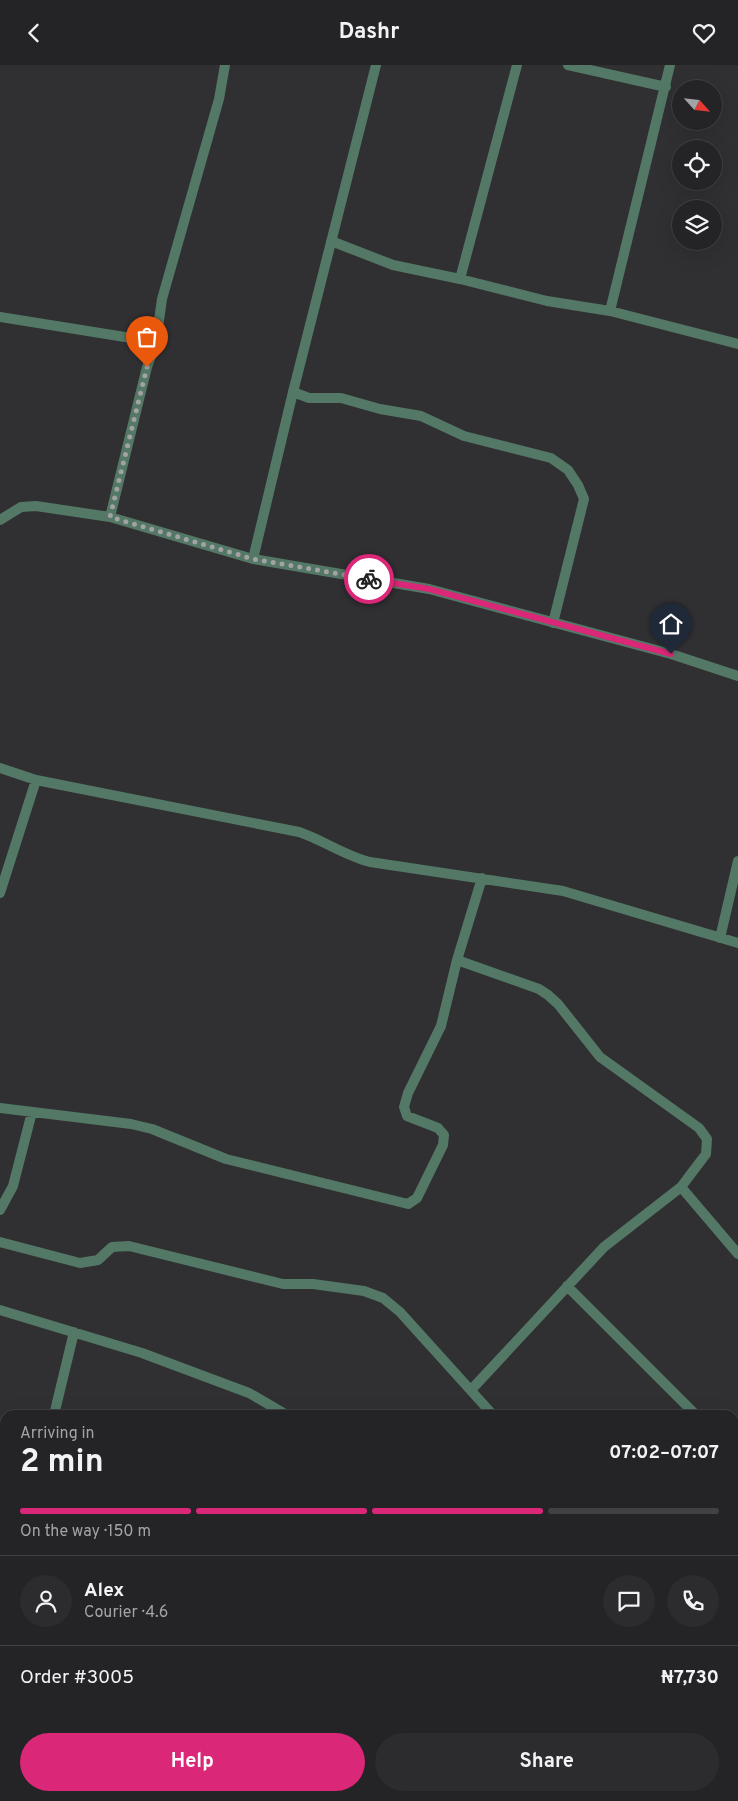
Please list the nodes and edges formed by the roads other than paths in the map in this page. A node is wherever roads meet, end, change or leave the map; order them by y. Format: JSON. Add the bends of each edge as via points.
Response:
{"nodes":[{"id":1,"x":225,"y":65,"type":"edge"},
{"id":2,"x":376,"y":65,"type":"edge"},
{"id":3,"x":517,"y":65,"type":"edge"},
{"id":4,"x":568,"y":65,"type":"edge"},
{"id":5,"x":670,"y":65,"type":"edge"},
{"id":6,"x":666,"y":87,"type":"junction"},
{"id":7,"x":332,"y":241,"type":"junction"},
{"id":8,"x":460,"y":279,"type":"junction"},
{"id":9,"x":610,"y":311,"type":"junction"},
{"id":10,"x":0,"y":317,"type":"edge"},
{"id":11,"x":156,"y":342,"type":"junction"},
{"id":12,"x":738,"y":344,"type":"edge"},
{"id":13,"x":293,"y":392,"type":"junction"},
{"id":14,"x":110,"y":517,"type":"junction"},
{"id":15,"x":0,"y":520,"type":"edge"},
{"id":16,"x":253,"y":559,"type":"junction"},
{"id":17,"x":553,"y":623,"type":"junction"},
{"id":18,"x":738,"y":676,"type":"edge"},
{"id":19,"x":0,"y":768,"type":"edge"},
{"id":20,"x":36,"y":780,"type":"junction"},
{"id":21,"x":738,"y":861,"type":"edge"},
{"id":22,"x":482,"y":878,"type":"junction"},
{"id":23,"x":0,"y":893,"type":"edge"},
{"id":24,"x":720,"y":938,"type":"junction"},
{"id":25,"x":738,"y":943,"type":"edge"},
{"id":26,"x":457,"y":959,"type":"junction"},
{"id":27,"x":0,"y":1108,"type":"edge"},
{"id":28,"x":32,"y":1112,"type":"junction"},
{"id":29,"x":681,"y":1187,"type":"junction"},
{"id":30,"x":0,"y":1210,"type":"edge"},
{"id":31,"x":0,"y":1242,"type":"edge"},
{"id":32,"x":738,"y":1254,"type":"edge"},
{"id":33,"x":567,"y":1286,"type":"junction"},
{"id":34,"x":0,"y":1310,"type":"edge"},
{"id":35,"x":74,"y":1332,"type":"junction"},
{"id":36,"x":470,"y":1390,"type":"junction"},
{"id":37,"x":55,"y":1410,"type":"edge"},
{"id":38,"x":278,"y":1410,"type":"edge"},
{"id":39,"x":488,"y":1410,"type":"edge"},
{"id":40,"x":691,"y":1410,"type":"edge"}],
"edges":[{"from":1,"to":11,"type":"street","via":[[219,99],[162,299]]},
{"from":2,"to":7,"type":"street"},
{"from":3,"to":8,"type":"street"},
{"from":4,"to":6,"type":"street"},
{"from":5,"to":6,"type":"street"},
{"from":6,"to":9,"type":"street"},
{"from":7,"to":8,"type":"street","via":[[393,265]]},
{"from":7,"to":13,"type":"street"},
{"from":8,"to":9,"type":"street","via":[[547,301]]},
{"from":9,"to":12,"type":"street"},
{"from":10,"to":11,"type":"street"},
{"from":11,"to":14,"type":"street"},
{"from":13,"to":16,"type":"street"},
{"from":13,"to":17,"type":"street","via":[[309,398],[341,398],[421,416],[464,436],[551,458],[568,470],[584,499]]},
{"from":14,"to":15,"type":"street","via":[[36,506],[21,507]]},
{"from":14,"to":16,"type":"street"},
{"from":16,"to":17,"type":"street","via":[[429,589]]},
{"from":17,"to":18,"type":"street","via":[[671,654]]},
{"from":19,"to":20,"type":"street"},
{"from":20,"to":22,"type":"street","via":[[299,832],[370,862]]},
{"from":20,"to":23,"type":"street"},
{"from":21,"to":24,"type":"street"},
{"from":22,"to":24,"type":"street","via":[[563,891]]},
{"from":22,"to":26,"type":"street"},
{"from":24,"to":25,"type":"street"},
{"from":26,"to":28,"type":"street","via":[[441,1026],[404,1107],[407,1116],[438,1128],[444,1135],[443,1145],[417,1198],[408,1204],[226,1159],[152,1129]]},
{"from":26,"to":29,"type":"street","via":[[548,995],[600,1057],[699,1128],[707,1139],[706,1154]]},
{"from":27,"to":28,"type":"street"},
{"from":28,"to":30,"type":"street","via":[[13,1186]]},
{"from":29,"to":32,"type":"street"},
{"from":29,"to":33,"type":"street","via":[[604,1247]]},
{"from":31,"to":36,"type":"street","via":[[80,1263],[98,1260],[112,1247],[129,1246],[282,1284],[313,1284],[364,1291],[383,1298],[400,1312]]},
{"from":33,"to":36,"type":"street"},
{"from":33,"to":40,"type":"street"},
{"from":34,"to":35,"type":"street"},
{"from":35,"to":37,"type":"street"},
{"from":35,"to":38,"type":"street","via":[[142,1353],[249,1393]]},
{"from":36,"to":39,"type":"street"}]}
